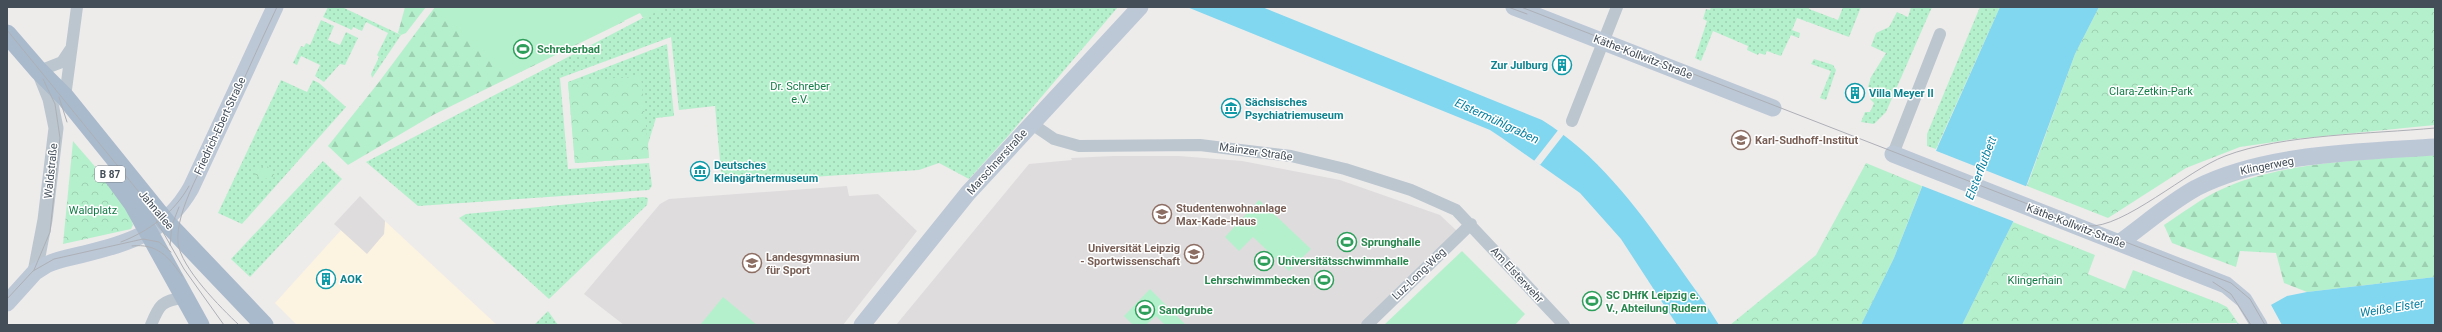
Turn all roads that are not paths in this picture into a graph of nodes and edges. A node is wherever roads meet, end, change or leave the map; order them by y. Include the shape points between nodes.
1 (77, 7) edge
2 (275, 7) edge
3 (1140, 7) edge
4 (1514, 7) edge
5 (1617, 7) edge
6 (7, 34) edge
7 (1940, 34) dead end
8 (1604, 42) junction
9 (72, 47) junction
10 (39, 71) junction
11 (65, 97) junction
12 (1773, 108) dead end
13 (1572, 121) dead end
14 (1032, 124) junction
15 (2435, 147) edge
16 (1893, 154) joint
17 (164, 220) junction
18 (1471, 224) junction
19 (148, 232) junction
20 (2119, 243) junction
21 (35, 272) junction
22 (184, 298) junction
23 (7, 303) edge
24 (151, 325) edge
25 (200, 325) edge
26 (264, 325) edge
27 (862, 325) edge
28 (1367, 325) edge
29 (1564, 325) edge
30 (2259, 325) edge

1 - 9 street
2 - 17 main road, Friedrich-Ebert-Straße via 191,188 180,205
3 - 14 main road, Marschnerstraße
4 - 8 main road, Käthe-Kollwitz-Straße
5 - 8 street
6 - 10 main road, Jahnallee / B 87
7 - 16 street
8 - 12 main road, Käthe-Kollwitz-Straße
8 - 13 street
9 - 10 street via 62,62
9 - 11 street
10 - 11 main road, Jahnallee / B 87
10 - 19 main road, Jahnallee / B 87 via 67,120 122,187
10 - 21 street, Waldstraße via 50,99 56,128 45,220
11 - 17 main road, Jahnallee / B 87
14 - 18 street, Mainzer Straße via 1054,139 1079,146 1200,145 1291,156 1345,169 1411,190 1456,210
14 - 27 main road, Marschnerstraße via 968,193
15 - 20 main road, Klingerweg via 2361,152 2245,169 2196,189
16 - 20 main road, Käthe-Kollwitz-Straße
17 - 19 main road, Friedrich-Ebert-Straße
17 - 26 main road, Jahnallee / B 87
18 - 28 street, Luz-Long-Weg
18 - 29 street, Am Elsterwehr
19 - 21 main road via 125,243 51,263
19 - 22 main road, Jahnallee / B 87
20 - 30 main road, Käthe-Kollwitz-Straße via 2226,285 2239,294
21 - 23 main road
22 - 24 street via 166,300 160,306
22 - 25 main road, Jahnallee / B 87

